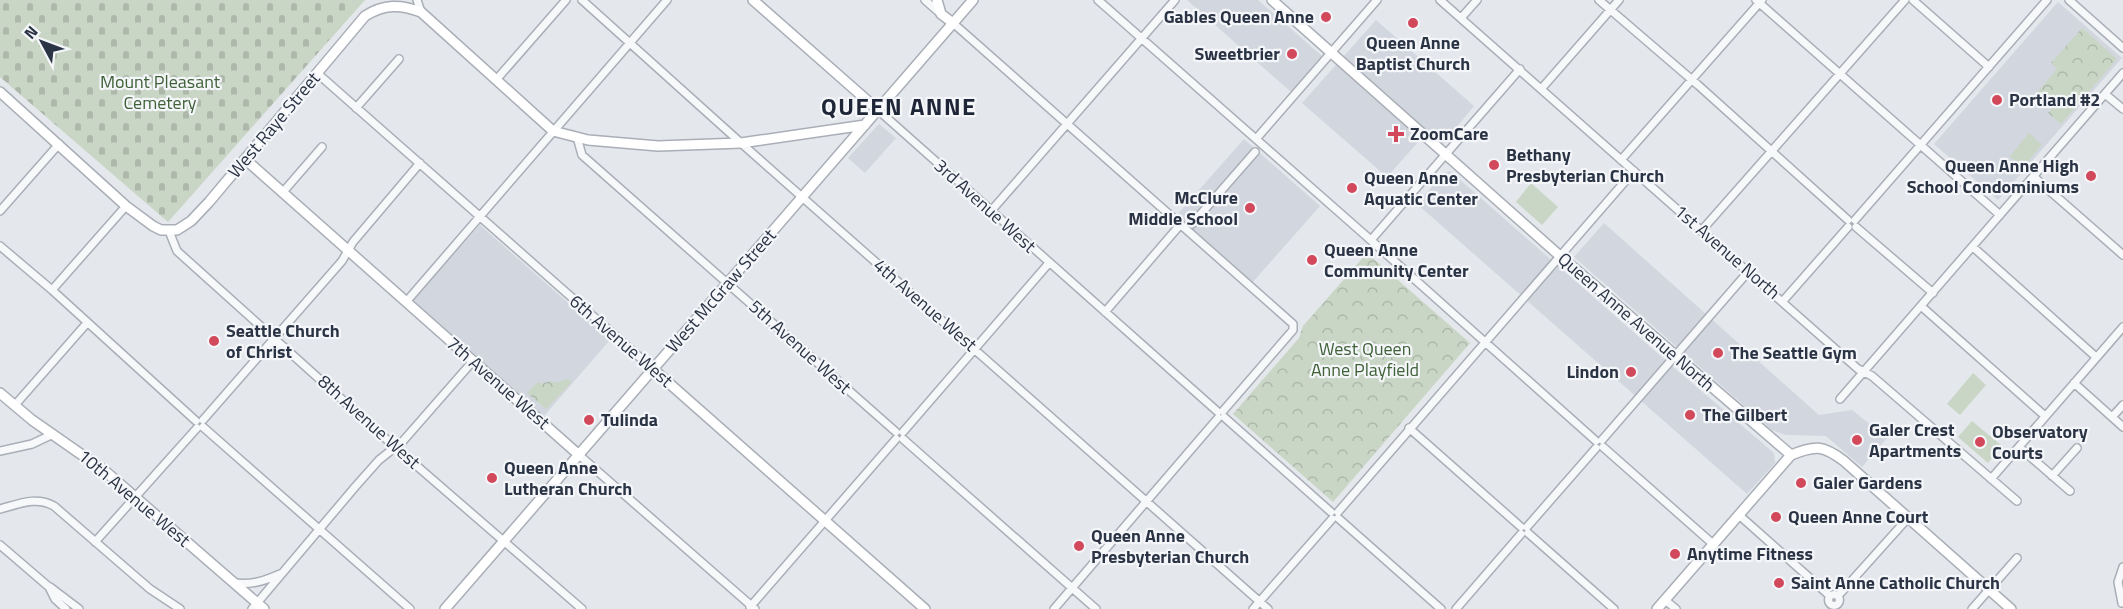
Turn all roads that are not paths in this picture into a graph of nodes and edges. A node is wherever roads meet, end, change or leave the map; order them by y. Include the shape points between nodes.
1 (417, 0) edge
2 (566, 0) edge
3 (582, 0) edge
4 (667, 0) edge
5 (753, 0) edge
6 (925, 0) edge
7 (937, 0) edge
8 (973, 0) edge
9 (1098, 0) edge
10 (1175, 0) edge
11 (1272, 0) edge
12 (1377, 0) edge
13 (1440, 0) edge
14 (1478, 0) edge
15 (1599, 0) edge
16 (1619, 0) edge
17 (1905, 0) edge
18 (1913, 0) edge
19 (2047, 0) edge
20 (2069, 0) edge
21 (1759, 1) edge
22 (1610, 10) junction
23 (421, 12) junction
24 (941, 14) junction
25 (1461, 18) junction
26 (953, 23) junction
27 (1142, 38) junction
28 (629, 43) junction
29 (2123, 48) edge
30 (1331, 52) junction
31 (399, 59) dead end
32 (1989, 67) junction
33 (1520, 69) junction
34 (317, 73) junction
35 (2123, 73) edge
36 (1839, 74) junction
37 (496, 80) junction
38 (1692, 80) junction
39 (1542, 88) junction
40 (0, 92) edge
41 (2105, 94) junction
42 (356, 108) junction
43 (2123, 109) edge
44 (878, 110) junction
45 (865, 124) junction
46 (1066, 124) junction
47 (554, 131) junction
48 (577, 137) junction
49 (1256, 139) junction
50 (741, 143) junction
51 (59, 144) junction
52 (1920, 146) junction
53 (322, 147) dead end
54 (1255, 152) dead end
55 (1772, 152) junction
56 (1445, 154) junction
57 (245, 159) junction
58 (1622, 160) junction
59 (420, 163) junction
60 (1634, 171) junction
61 (2034, 177) junction
62 (283, 192) junction
63 (802, 197) junction
64 (126, 206) junction
65 (0, 211) edge
66 (991, 211) junction
67 (2000, 215) junction
68 (480, 216) junction
69 (1192, 224) dead end
70 (1852, 224) junction
71 (1180, 225) junction
72 (169, 231) junction
73 (1702, 231) junction
74 (1371, 240) junction
75 (0, 246) edge
76 (1973, 247) junction
77 (348, 251) junction
78 (2123, 255) edge
79 (1560, 256) junction
80 (1048, 263) junction
81 (1748, 272) junction
82 (728, 283) junction
83 (52, 290) junction
84 (1933, 293) junction
85 (1783, 301) junction
86 (406, 302) junction
87 (1921, 306) junction
88 (1105, 312) junction
89 (87, 323) junction
90 (2123, 327) edge
91 (274, 337) junction
92 (1484, 342) junction
93 (975, 349) junction
94 (1675, 357) junction
95 (2097, 357) junction
96 (472, 361) junction
97 (653, 369) junction
98 (1864, 372) junction
99 (2074, 383) junction
100 (0, 393) edge
101 (1840, 399) dead end
102 (15, 405) junction
103 (2123, 405) edge
104 (1221, 415) junction
105 (2045, 416) junction
106 (2112, 417) junction
107 (200, 424) junction
108 (2123, 427) edge
109 (1409, 428) junction
110 (53, 434) junction
111 (900, 436) junction
112 (1599, 444) junction
113 (395, 447) junction
114 (2019, 447) junction
115 (2077, 447) dead end
116 (0, 451) edge
117 (579, 455) junction
118 (1791, 455) junction
119 (2052, 476) junction
120 (1991, 479) junction
121 (2070, 491) dead end
122 (135, 497) junction
123 (2016, 501) dead end
124 (1146, 502) junction
125 (0, 509) edge
126 (1335, 515) junction
127 (1739, 515) junction
128 (1908, 518) junction
129 (825, 521) junction
130 (319, 529) junction
131 (1524, 530) junction
132 (504, 540) junction
133 (95, 542) junction
134 (1713, 544) junction
135 (0, 545) edge
136 (2017, 558) dead end
137 (2123, 567) edge
138 (282, 573) junction
139 (234, 583) junction
140 (49, 586) junction
141 (1072, 588) junction
142 (1989, 590) junction
143 (1665, 600) junction
144 (1260, 602) junction
145 (1835, 603) edge
146 (2121, 605) edge
147 (258, 607) edge
148 (752, 608) edge
149 (66, 609) edge
150 (79, 609) edge
151 (180, 609) edge
152 (410, 609) edge
153 (445, 609) edge
154 (582, 609) edge
155 (925, 609) edge
156 (1054, 609) edge
157 (1096, 609) edge
158 (1253, 609) edge
159 (1268, 609) edge
160 (1441, 609) edge
161 (1456, 609) edge
162 (1614, 609) edge
163 (1657, 609) edge
164 (1676, 609) edge
165 (1972, 609) edge
166 (2011, 609) edge

1 - 23 street
2 - 37 street
3 - 28 street, 4th Avenue West
4 - 28 street
5 - 44 street, 3rd Avenue West
6 - 24 street
7 - 24 street
8 - 26 street, West McGraw Street
9 - 27 street
10 - 27 street
11 - 30 street, Queen Anne Avenue North
12 - 30 street
13 - 25 street, 1st Avenue North
14 - 25 street
15 - 22 street
16 - 22 street
17 - 36 street
18 - 32 street
19 - 32 street
20 - 29 street
21 - 36 street
21 - 38 street
22 - 38 street
22 - 39 street
23 - 34 street, West Raye Street via 394,5 374,10
23 - 37 street
24 - 26 street
25 - 33 street, 1st Avenue North
26 - 44 street, West McGraw Street
26 - 46 street
27 - 46 street
27 - 49 street
28 - 47 street
28 - 50 street, 4th Avenue West
30 - 49 street
30 - 56 street, Queen Anne Avenue North
31 - 42 street
32 - 52 street
33 - 39 street, 1st Avenue North
33 - 56 street
34 - 42 street, 6th Avenue West
34 - 57 street, West Raye Street
35 - 41 street
36 - 52 street
36 - 55 street
37 - 47 street
38 - 55 street
38 - 58 street
39 - 58 street, 1st Avenue North
40 - 51 street
41 - 43 street
41 - 61 street
42 - 59 street, 6th Avenue West
44 - 45 street, West McGraw Street
44 - 66 street, 3rd Avenue West
45 - 50 street
45 - 63 street, West McGraw Street
46 - 66 street
46 - 71 street
47 - 48 street
47 - 68 street
48 - 50 street via 658,146
48 - 82 street, 5th Avenue West via 582,155
49 - 74 street
50 - 63 street, 4th Avenue West
51 - 64 street
51 - 65 street
52 - 67 street
52 - 70 street
53 - 62 street
54 - 69 street
55 - 70 street
55 - 73 street
56 - 74 street
56 - 79 street, Queen Anne Avenue North
57 - 62 street, 7th Avenue West
57 - 72 street, West Raye Street via 191,221 183,228
58 - 60 street, 1st Avenue North
59 - 68 street, 6th Avenue West
59 - 77 street
60 - 73 street, 1st Avenue North
60 - 79 street
61 - 67 street
61 - 78 street
62 - 77 street, 7th Avenue West
63 - 82 street, West McGraw Street
63 - 93 street, 4th Avenue West
64 - 72 street via 153,226
64 - 83 street
66 - 80 street, 3rd Avenue West
67 - 76 street
68 - 86 street
68 - 97 street, 6th Avenue West
70 - 84 street
70 - 85 street
71 - 88 street
71 - 104 street via 1294,328
72 - 91 street, 8th Avenue West via 177,251
73 - 81 street, 1st Avenue North
74 - 92 street
75 - 83 street
76 - 84 street
76 - 95 street
77 - 86 street, 7th Avenue West
77 - 91 street
79 - 92 street
79 - 94 street, Queen Anne Avenue North
80 - 88 street, 3rd Avenue West
80 - 93 street
81 - 85 street, 1st Avenue North
81 - 94 street
82 - 97 street, West McGraw Street
82 - 111 street, 5th Avenue West
83 - 89 street
84 - 87 street
85 - 98 street, 1st Avenue North
86 - 96 street, 7th Avenue West
87 - 98 street
87 - 105 street
88 - 104 street, 3rd Avenue West
89 - 102 street
89 - 107 street
90 - 95 street
91 - 107 street
91 - 113 street, 8th Avenue West
92 - 109 street
92 - 112 street
93 - 111 street
93 - 124 street, 4th Avenue West
94 - 112 street
94 - 118 street, Queen Anne Avenue North
95 - 99 street
96 - 113 street
96 - 117 street, 7th Avenue West
97 - 117 street, West McGraw Street
97 - 129 street, 6th Avenue West
98 - 101 street
98 - 120 street, 1st Avenue North
99 - 105 street
99 - 106 street
100 - 102 street, 10th Avenue West
102 - 110 street, 10th Avenue West
103 - 106 street
104 - 124 street
104 - 126 street, 3rd Avenue West
105 - 114 street
106 - 108 street
107 - 122 street
107 - 130 street
109 - 126 street
109 - 131 street
110 - 116 street via 32,444
110 - 122 street, 10th Avenue West
111 - 129 street
111 - 141 street, 5th Avenue West
112 - 131 street
112 - 134 street
113 - 130 street
113 - 132 street, 8th Avenue West
114 - 119 street
114 - 120 street
115 - 119 street
117 - 132 street, West McGraw Street
117 - 148 street, 7th Avenue West
118 - 127 street
118 - 128 street via 1812,448 1828,450
119 - 121 street
120 - 123 street, 1st Avenue North
122 - 133 street
122 - 139 street, 10th Avenue West
124 - 141 street
124 - 144 street, 4th Avenue West
125 - 133 street via 46,502
126 - 144 street
126 - 160 street, 3rd Avenue West
127 - 134 street
127 - 145 street
128 - 142 street
128 - 145 street
129 - 148 street
129 - 155 street, 6th Avenue West
130 - 138 street
130 - 152 street
131 - 161 street
131 - 162 street
132 - 153 street, West McGraw Street
132 - 154 street, 8th Avenue West
133 - 151 street
134 - 143 street
135 - 140 street
136 - 142 street
137 - 146 street via 2118,582
138 - 139 street via 249,585
138 - 147 street
139 - 147 street, 10th Avenue West
140 - 149 street
140 - 150 street
141 - 156 street
141 - 157 street, 5th Avenue West
142 - 165 street
142 - 166 street
143 - 163 street
143 - 164 street
144 - 158 street
144 - 159 street, 4th Avenue West

